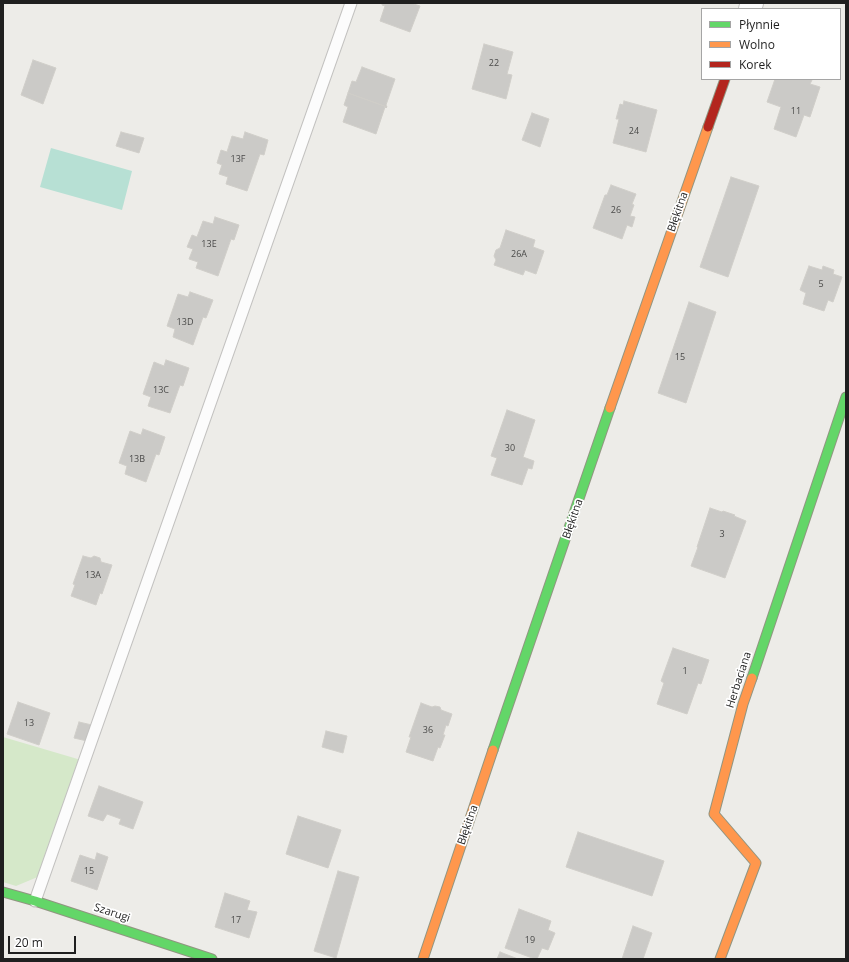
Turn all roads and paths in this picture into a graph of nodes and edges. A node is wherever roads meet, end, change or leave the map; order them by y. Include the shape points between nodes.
1 (350, 3) edge
2 (725, 80) edge
3 (846, 397) edge
4 (841, 428) edge
5 (3, 892) edge
6 (35, 901) junction
7 (212, 959) edge
8 (423, 959) edge
9 (720, 959) edge

1 - 6 lane
2 - 8 street, Błękitna
3 - 4 street, Herbaciana
4 - 9 street, Herbaciana via 743,704 714,814 756,863
5 - 6 street, Szarugi
6 - 7 street, Szarugi

